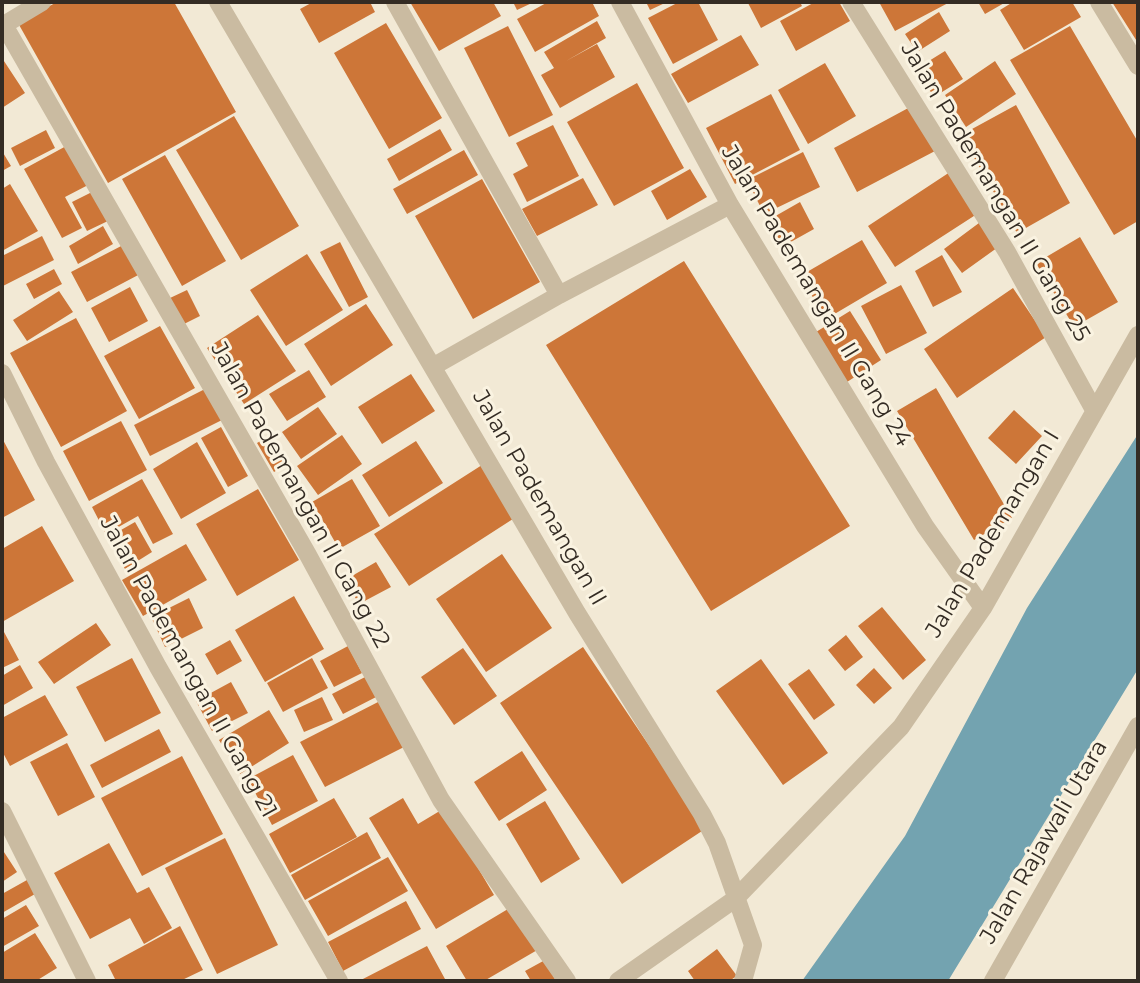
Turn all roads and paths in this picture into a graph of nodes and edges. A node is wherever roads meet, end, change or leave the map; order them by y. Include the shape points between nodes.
1 (42, 2) edge
2 (218, 2) edge
3 (395, 2) edge
4 (620, 2) edge
5 (851, 2) edge
6 (1099, 2) edge
7 (3, 26) edge
8 (1138, 66) edge
9 (730, 205) junction
10 (559, 295) junction
11 (1138, 335) edge
12 (434, 366) junction
13 (2, 373) edge
14 (1094, 410) junction
15 (983, 608) junction
16 (1138, 726) edge
17 (2, 811) edge
18 (741, 893) junction
19 (87, 981) edge
20 (339, 981) edge
21 (567, 981) edge
22 (618, 981) edge
23 (743, 981) edge
24 (993, 981) edge

1 - 7 street
2 - 12 street, Jalan Pademangan II
3 - 10 street
4 - 9 street, Jalan Pademangan II Gang 24
5 - 14 street, Jalan Pademangan II Gang 25 via 1007,252
6 - 8 street
7 - 21 street, Jalan Pademangan II Gang 22 via 308,555 441,800
9 - 10 street
9 - 15 street, Jalan Pademangan II Gang 24 via 925,526
10 - 12 street
11 - 14 street, Jalan Pademangan I
12 - 18 street, Jalan Pademangan II via 577,613 702,814
13 - 20 street, Jalan Pademangan II Gang 21 via 158,667
14 - 15 street, Jalan Pademangan I
15 - 18 street, Jalan Pademangan I via 901,727
16 - 24 street, Jalan Rajawali Utara
17 - 19 street
18 - 22 street
18 - 23 street via 753,945

